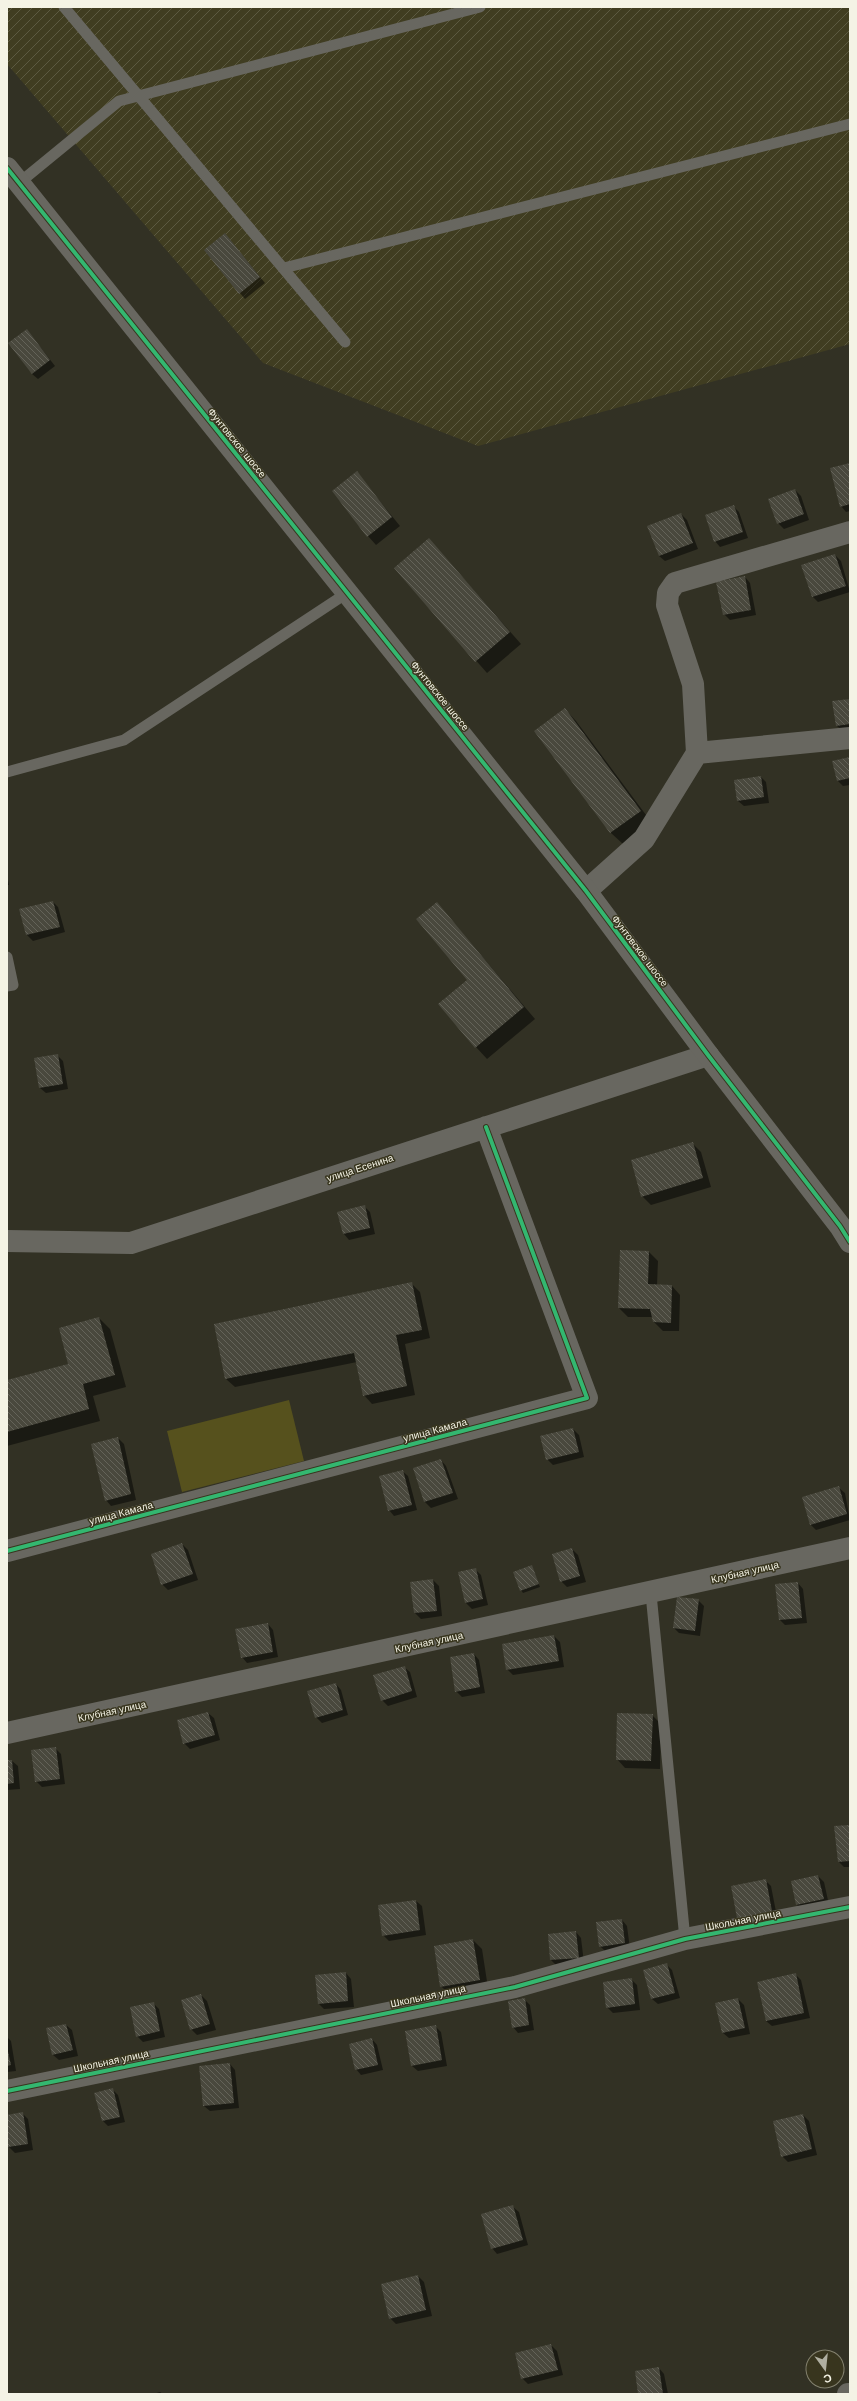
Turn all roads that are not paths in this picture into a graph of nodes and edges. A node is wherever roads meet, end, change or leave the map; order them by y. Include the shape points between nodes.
1 (64, 7) edge
2 (480, 7) edge
3 (139, 96) junction
4 (850, 124) edge
5 (13, 175) edge
6 (284, 268) junction
7 (346, 342) dead end
8 (850, 532) edge
9 (347, 593) junction
10 (850, 738) edge
11 (697, 753) junction
12 (7, 772) edge
13 (586, 891) junction
14 (7, 957) edge
15 (7, 986) edge
16 (708, 1055) junction
17 (486, 1127) junction
18 (847, 1230) edge
19 (7, 1242) edge
20 (850, 1548) edge
21 (7, 1552) edge
22 (651, 1594) junction
23 (7, 1733) edge
24 (850, 1907) edge
25 (685, 1939) junction
26 (7, 2091) edge

1 - 3 lane
2 - 3 lane
3 - 5 lane via 119,101
3 - 6 lane
4 - 6 lane
5 - 9 street, Фунтовское шоссе
6 - 7 lane
8 - 11 street via 675,583 668,593 667,605 693,684
9 - 12 lane via 124,740
9 - 13 street, Фунтовское шоссе
10 - 11 street
11 - 13 street via 644,839
13 - 16 street, Фунтовское шоссе
14 - 15 lane via 13,985
16 - 17 street, улица Есенина
16 - 18 street, Фунтовское шоссе
17 - 19 street, улица Есенина via 131,1243
17 - 21 street, улица Камала via 587,1398
20 - 22 street, Клубная улица
22 - 23 street, Клубная улица
22 - 25 lane
24 - 25 street, Школьная улица
25 - 26 street, Школьная улица via 515,1987

